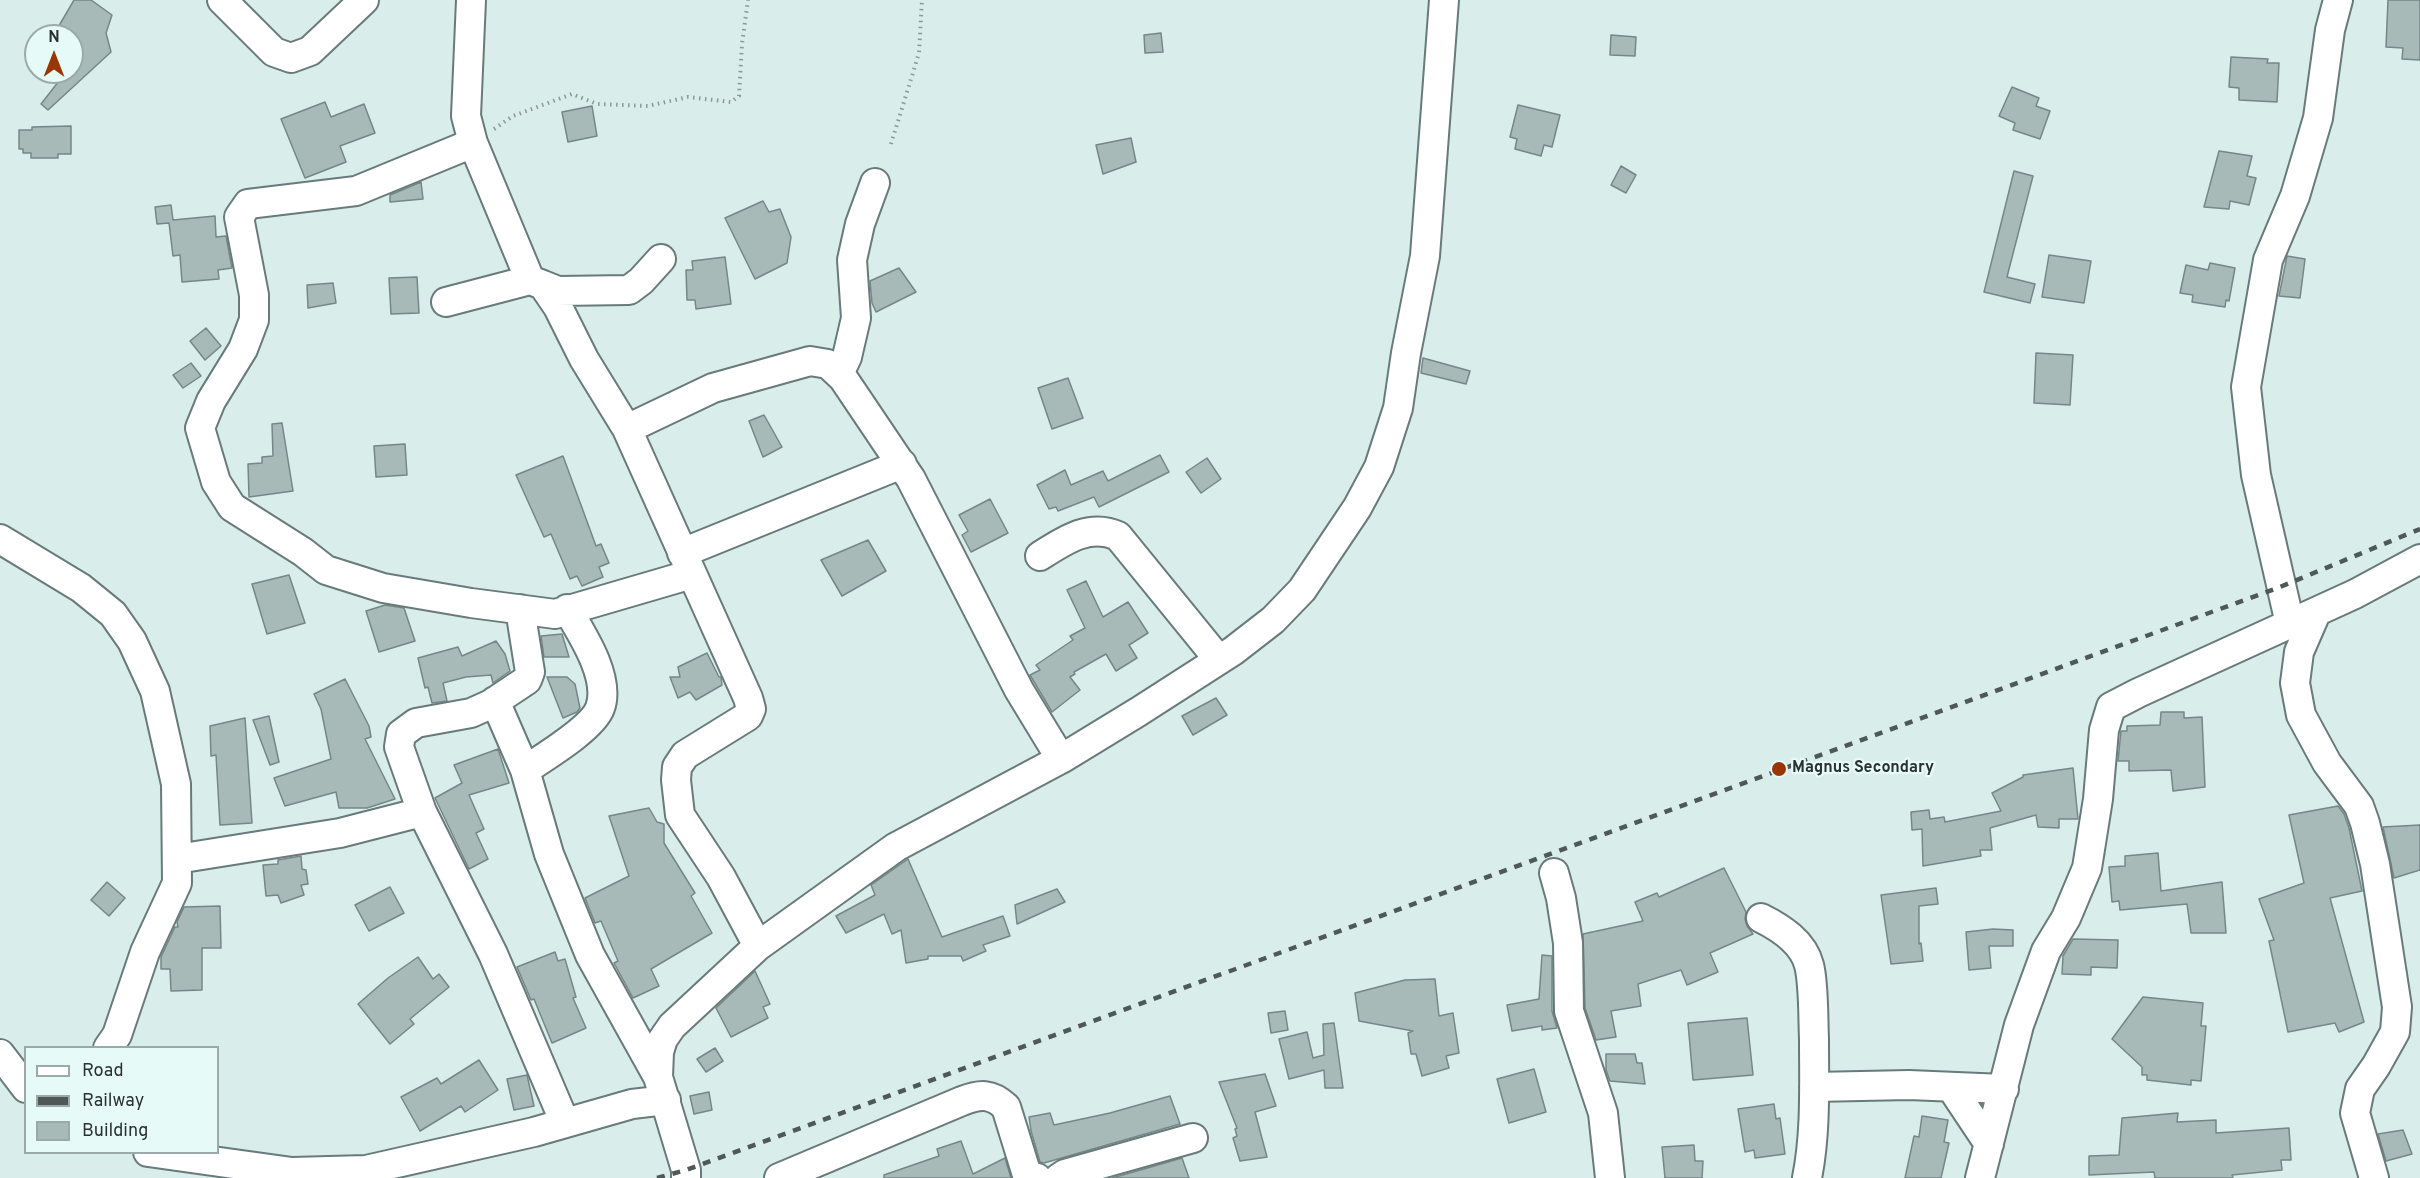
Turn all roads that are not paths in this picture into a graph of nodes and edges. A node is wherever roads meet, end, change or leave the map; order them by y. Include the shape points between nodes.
1 (222, 0) edge
2 (364, 0) edge
3 (471, 0) edge
4 (1444, 0) edge
5 (2338, 0) edge
6 (473, 143) junction
7 (875, 183) dead end
8 (661, 259) dead end
9 (537, 282) junction
10 (446, 302) dead end
11 (839, 374) junction
12 (627, 429) junction
13 (902, 464) junction
14 (0, 538) edge
15 (1040, 556) dead end
16 (2420, 559) edge
17 (687, 563) junction
18 (520, 609) junction
19 (567, 609) junction
20 (2303, 618) junction
21 (1219, 660) junction
22 (495, 701) junction
23 (1061, 759) junction
24 (525, 770) junction
25 (422, 812) junction
26 (177, 859) junction
27 (1554, 873) dead end
28 (1761, 918) dead end
29 (758, 946) junction
30 (109, 1046) edge
31 (0, 1054) edge
32 (24, 1085) edge
33 (1814, 1086) junction
34 (1951, 1086) junction
35 (662, 1088) junction
36 (2004, 1089) junction
37 (565, 1123) junction
38 (1193, 1138) dead end
39 (1989, 1144) junction
40 (162, 1154) edge
41 (1062, 1176) edge
42 (686, 1178) edge
43 (778, 1178) edge
44 (1037, 1178) edge
45 (1610, 1178) edge
46 (1807, 1178) edge
47 (1980, 1178) edge
48 (2374, 1178) edge

1 - 2 street via 274,52 291,58 310,51
3 - 6 street via 466,116
4 - 21 street via 1425,256 1398,408 1379,467 1357,508 1302,590 1273,620
5 - 20 street via 2318,118 2295,196 2268,260 2246,387 2256,475
6 - 9 street
6 - 18 street via 356,191 248,204 239,217 254,295 254,320 243,349 211,401 200,428 216,482 232,507 326,570 383,588
7 - 11 street via 852,260 856,318
8 - 9 street via 629,290 558,291
9 - 10 street
9 - 12 street via 558,307
11 - 12 street via 828,364 810,361 713,388
11 - 13 street
12 - 17 street
13 - 17 street
13 - 23 street via 1019,690
14 - 26 street via 81,588 113,614 132,641 155,691 176,784
15 - 21 street via 1091,531 1106,530 1118,536
16 - 20 street
17 - 19 street
17 - 29 street via 751,709 748,716 685,755 677,767 680,815 721,877
18 - 19 street via 555,614
18 - 22 street via 530,672 527,680
19 - 24 street via 587,642 599,673 600,710 574,736
20 - 36 street via 2111,707 2104,730 2087,868 2066,918 2046,951 2019,1026
20 - 48 street via 2295,683 2301,715 2327,763 2359,806 2365,823 2397,1007 2395,1032 2360,1089 2355,1113
21 - 23 street
22 - 24 street
22 - 25 street via 471,713 416,723 401,734 399,747
23 - 29 street via 896,847
24 - 35 street via 549,854 590,955
25 - 26 street via 340,833
25 - 37 street via 493,954
26 - 30 street via 177,883 145,952 117,1035
27 - 45 street via 1568,943 1569,1011 1603,1113
28 - 33 street via 1792,937 1809,965
29 - 35 street via 672,1026 659,1053
31 - 32 street
33 - 34 street
33 - 46 street
34 - 36 street
34 - 39 street
35 - 37 street via 632,1104
35 - 42 street
36 - 39 street
37 - 40 street via 366,1170 292,1172
38 - 41 street
39 - 47 street
43 - 44 street via 962,1101 988,1095 1006,1107 1027,1175

